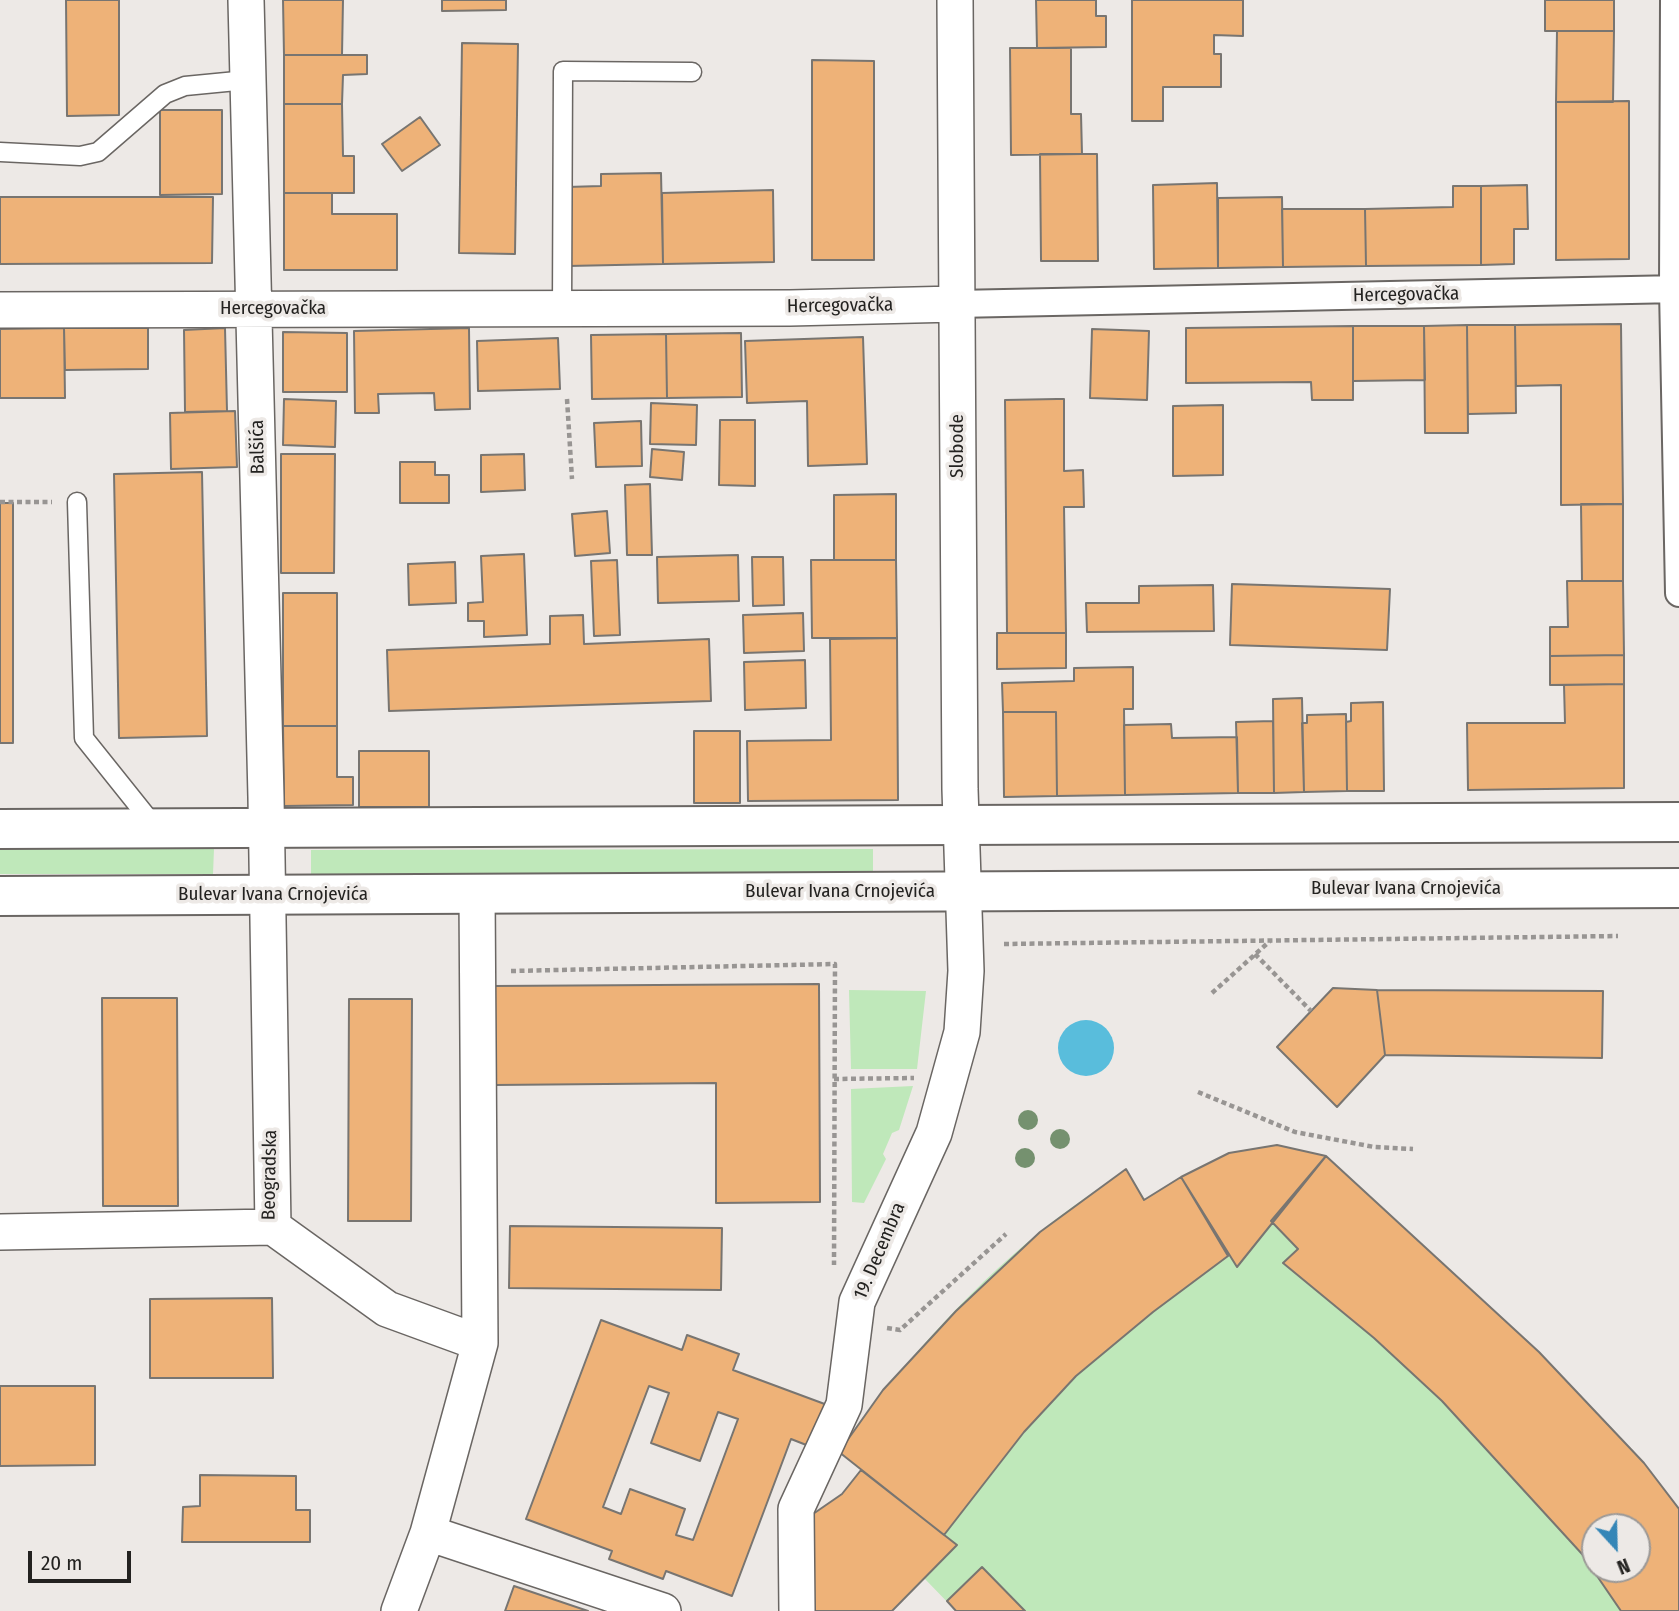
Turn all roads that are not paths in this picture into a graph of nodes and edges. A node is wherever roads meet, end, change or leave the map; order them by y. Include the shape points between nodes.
1 (246, 0) edge
2 (955, 0) edge
3 (1674, 0) edge
4 (692, 72) dead end
5 (247, 80) junction
6 (0, 152) edge
7 (1676, 289) edge
8 (956, 304) junction
9 (562, 308) junction
10 (254, 309) junction
11 (0, 310) edge
12 (77, 502) road end
13 (1679, 593) edge
14 (1679, 822) edge
15 (961, 825) junction
16 (156, 828) junction
17 (267, 828) junction
18 (0, 829) edge
19 (1679, 888) edge
20 (963, 891) junction
21 (477, 893) junction
22 (267, 894) junction
23 (0, 896) edge
24 (273, 1227) junction
25 (0, 1232) edge
26 (480, 1343) junction
27 (428, 1533) junction
28 (399, 1611) edge
29 (663, 1611) edge
30 (797, 1611) edge

1 - 5 street, Balšića
2 - 8 street, Slobode
3 - 7 street
4 - 9 lane via 563,71
5 - 6 lane via 185,86 165,94 98,152 80,156
5 - 10 street, Balšića
7 - 8 street, Hercegovačka
7 - 13 street
8 - 9 street, Hercegovačka
8 - 15 street, Slobode
9 - 10 street, Hercegovačka
10 - 11 street, Hercegovačka
10 - 17 street, Balšića
12 - 16 lane via 84,738
14 - 15 main road
15 - 17 main road
15 - 20 street, Slobode
16 - 17 main road
16 - 18 main road
17 - 22 street, Balšića
19 - 20 main road, Bulevar Ivana Crnojevića
20 - 21 main road, Bulevar Ivana Crnojevića
20 - 30 street, 19. Decembra via 966,971 962,1032 934,1133 856,1312 844,1405 796,1509
21 - 22 main road, Bulevar Ivana Crnojevića
21 - 26 street
22 - 23 main road, Bulevar Ivana Crnojevića
22 - 24 street, Beogradska
24 - 25 street, Beogradska
24 - 26 street via 387,1309
26 - 27 street
27 - 28 street
27 - 29 street

